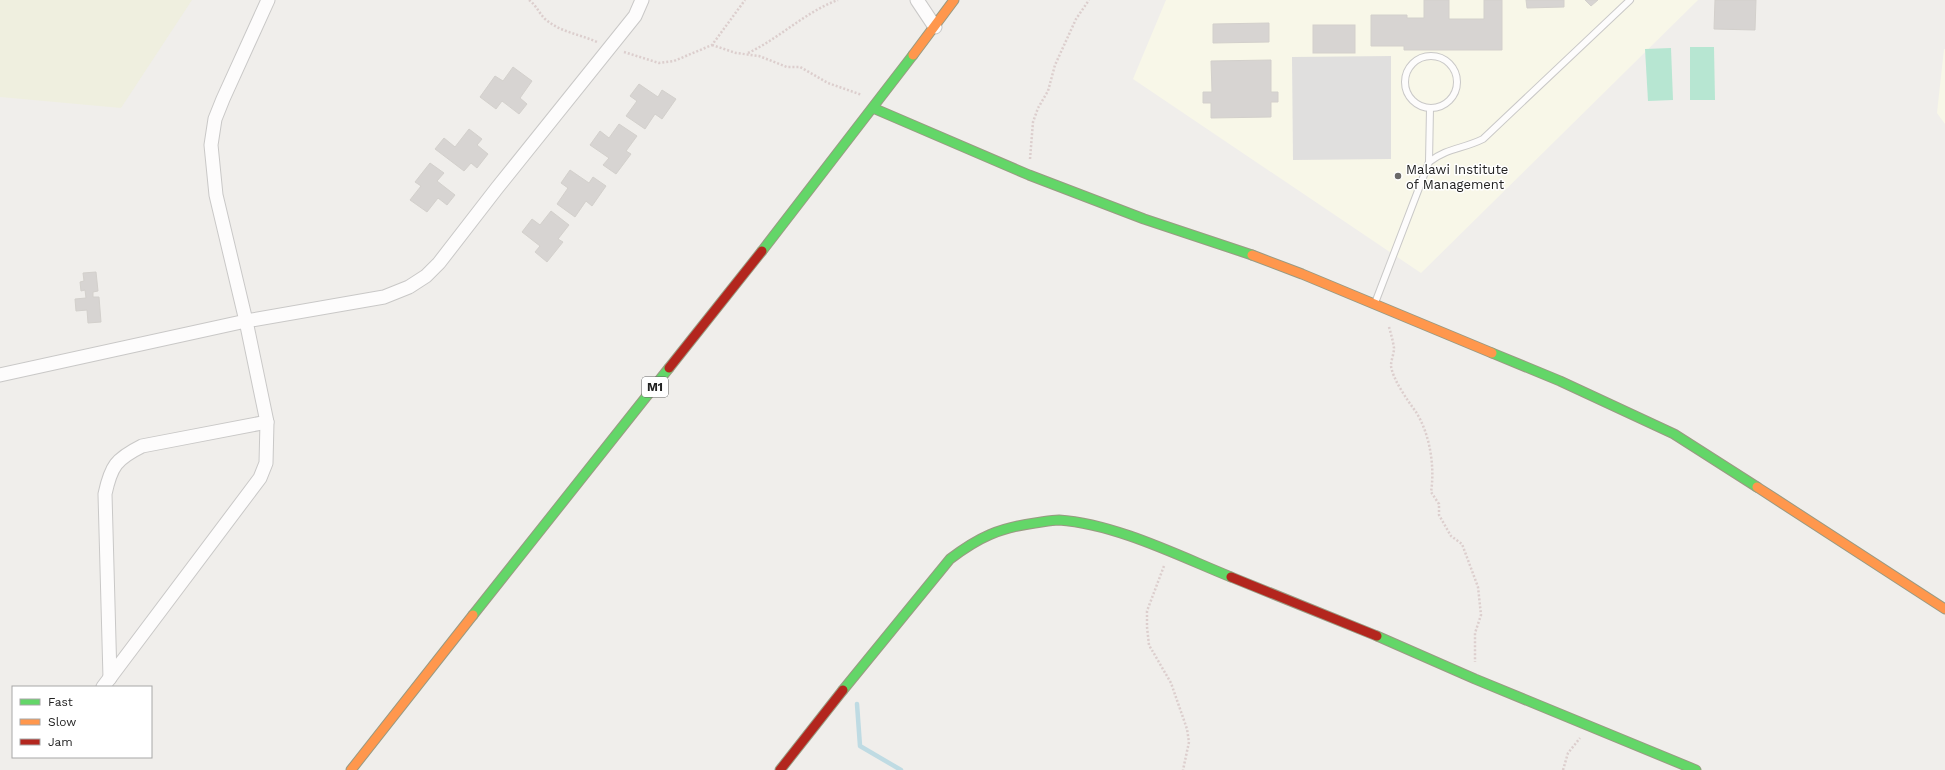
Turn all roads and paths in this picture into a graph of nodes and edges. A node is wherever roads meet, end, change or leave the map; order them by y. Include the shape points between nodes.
1 (268, 0) edge
2 (529, 0) edge
3 (642, 0) edge
4 (745, 0) edge
5 (838, 0) edge
6 (917, 0) edge
7 (954, 0) edge
8 (1089, 0) edge
9 (1630, 0) edge
10 (935, 27) junction
11 (712, 46) junction
12 (610, 48) junction
13 (747, 53) junction
14 (879, 100) junction
15 (873, 108) junction
16 (1430, 108) junction
17 (1429, 162) junction
18 (1029, 175) junction
19 (1375, 305) junction
20 (1391, 311) junction
21 (246, 321) junction
22 (0, 375) edge
23 (267, 422) junction
24 (1169, 552) junction
25 (1945, 609) edge
26 (1475, 679) junction
27 (107, 683) edge
28 (1590, 725) junction
29 (351, 770) edge
30 (780, 770) edge
31 (1184, 770) edge
32 (1563, 770) edge
33 (1696, 770) edge

1 - 21 street via 222,98 215,119 211,145 216,195
2 - 12 path via 545,18 566,32
3 - 12 street via 635,16
4 - 11 path
5 - 13 path via 809,14 786,31
6 - 10 street
7 - 10 main road, M1
8 - 18 path via 1076,19 1033,122
9 - 17 lane via 1483,139 1440,153
10 - 14 main road, M1
11 - 12 path via 674,61 659,63
11 - 13 path via 736,53
12 - 21 street via 426,276 409,287 384,297
13 - 14 path via 787,67 800,67 828,83
14 - 15 main road, M1
15 - 18 main road
15 - 29 main road, M1
16 - 16 lane via 1420,106 1412,100 1407,93 1405,75 1416,60 1433,55 1449,61 1454,68 1458,84 1456,92 1448,102 1437,108
16 - 17 lane
17 - 19 lane
18 - 19 main road via 1144,219 1302,274
19 - 20 main road
20 - 25 main road via 1560,380 1674,434
20 - 26 path via 1389,324 1394,349 1391,366 1403,394 1425,431 1433,479 1431,492 1439,504 1439,515 1452,536 1462,544 1478,587 1481,615 1474,633
21 - 22 street
21 - 23 street
23 - 27 street via 266,462 260,478
23 - 27 street via 142,446 128,452 114,466 105,494
24 - 26 main road via 1414,651
24 - 30 main road via 1105,528 1058,520 1011,526 968,545 950,559
24 - 31 path via 1147,611 1147,627 1149,645 1171,683 1186,729 1189,742
26 - 28 main road
28 - 32 path via 1568,753
28 - 33 main road

